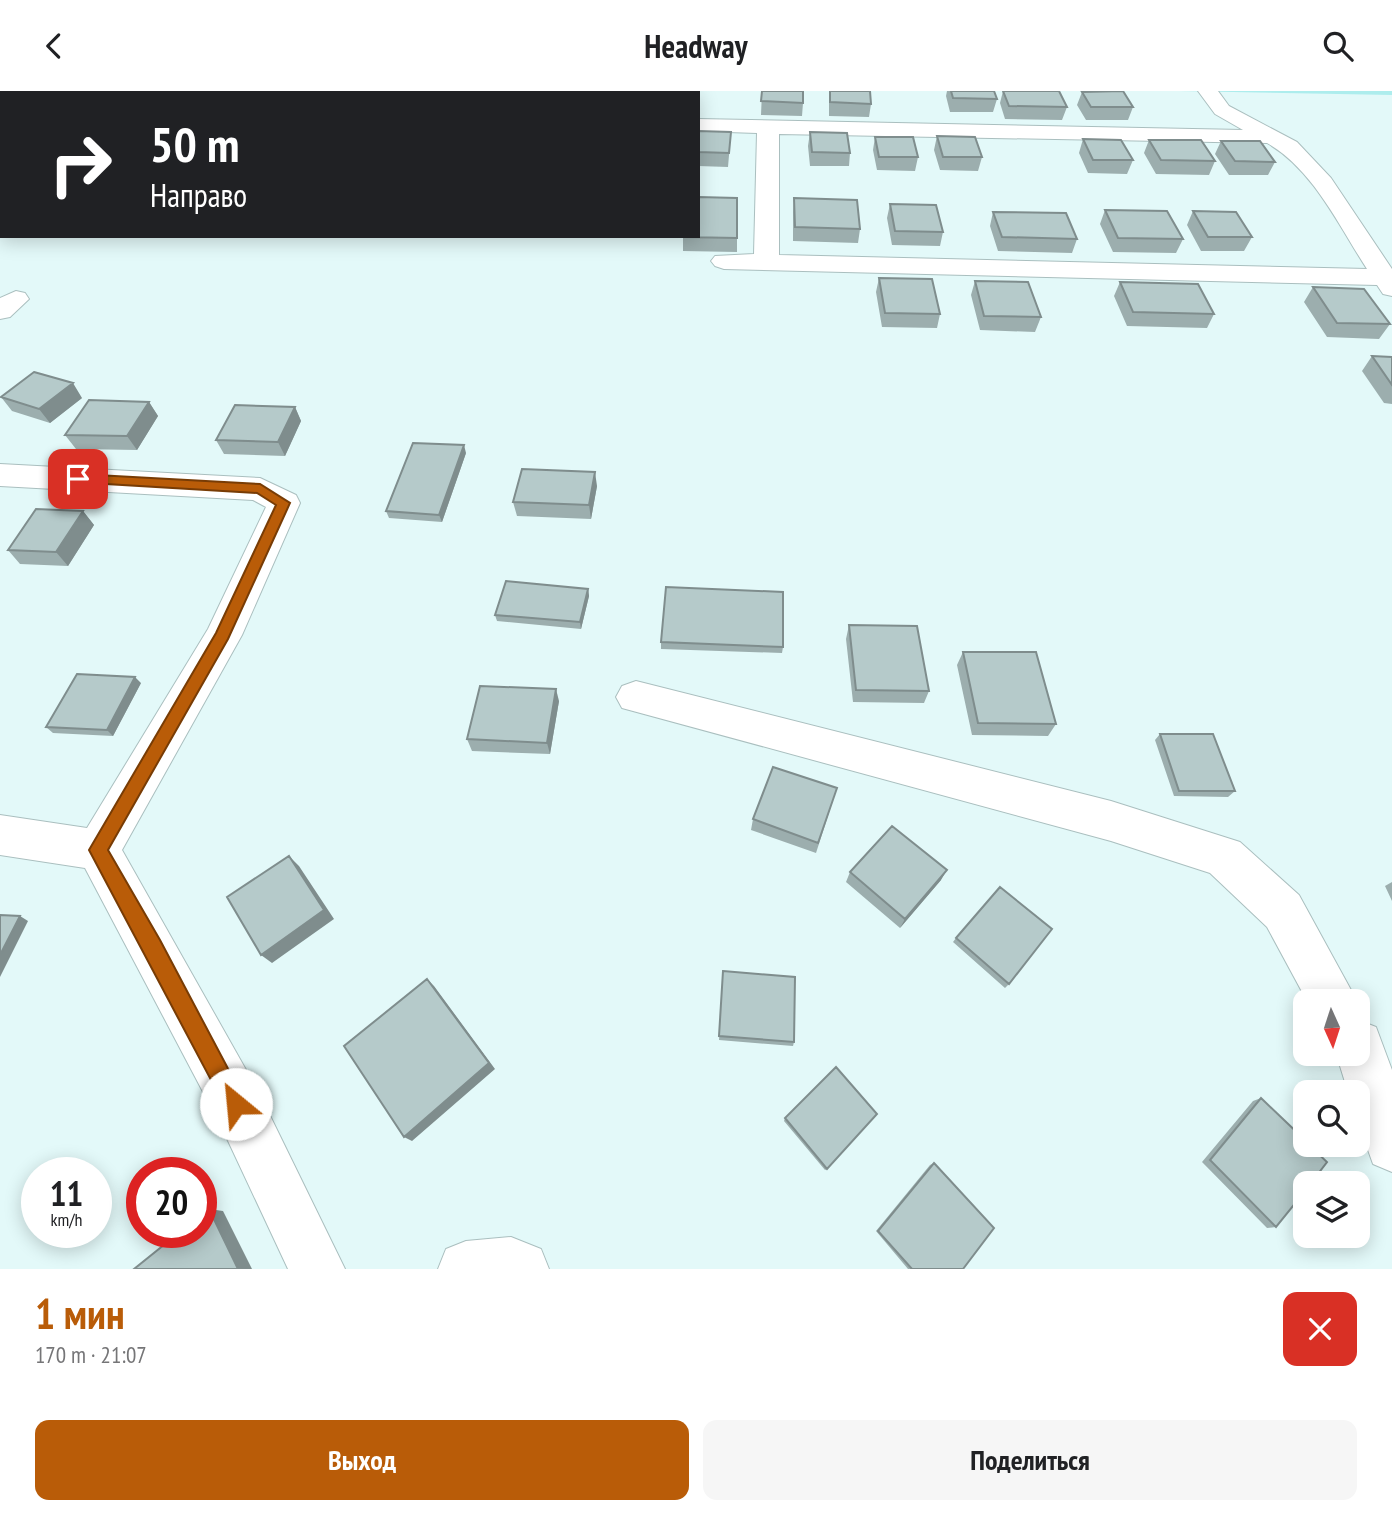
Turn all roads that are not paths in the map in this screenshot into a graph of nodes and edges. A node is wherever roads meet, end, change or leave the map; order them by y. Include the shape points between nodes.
1 (1208, 91) edge
2 (700, 125) edge
3 (768, 127) junction
4 (1269, 137) junction
5 (724, 261) dead end
6 (766, 262) junction
7 (1388, 283) edge
8 (0, 475) edge
9 (635, 697) dead end
10 (0, 835) edge
11 (98, 850) junction
12 (1327, 989) edge
13 (1365, 1066) edge
14 (1392, 1145) edge
15 (317, 1269) edge
16 (466, 1269) edge
17 (521, 1269) edge

1 - 4 street via 1222,110
2 - 3 street
3 - 4 street
3 - 6 street
4 - 7 street via 1289,147 1323,183
5 - 6 street
6 - 7 street
8 - 11 street via 260,489 284,503 223,635
9 - 12 street via 1111,821 1224,857 1283,911
10 - 11 street
11 - 15 street via 285,1199
13 - 14 street
16 - 17 street via 511,1265

